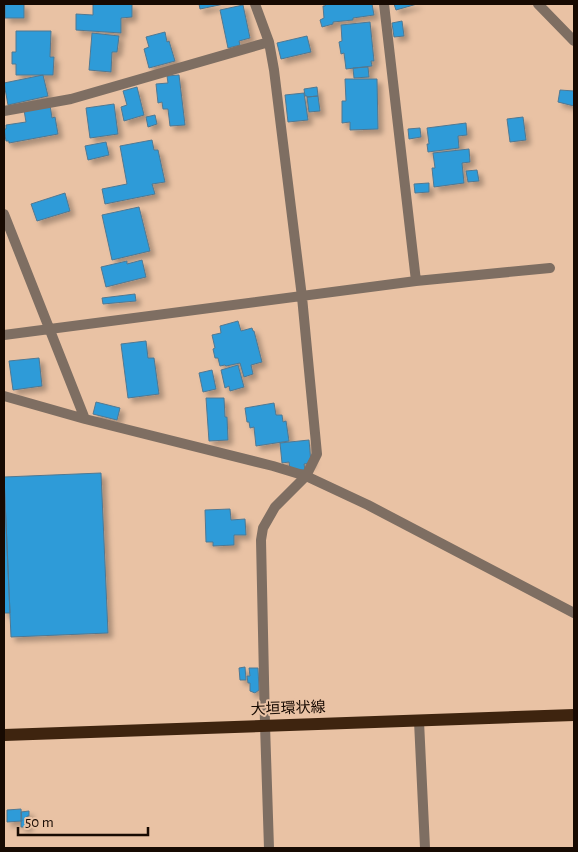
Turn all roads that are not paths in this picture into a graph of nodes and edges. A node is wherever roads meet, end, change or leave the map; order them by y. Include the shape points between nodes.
1 (255, 4) edge
2 (384, 4) edge
3 (538, 4) edge
4 (574, 41) edge
5 (270, 42) junction
6 (4, 111) edge
7 (4, 214) edge
8 (550, 268) dead end
9 (416, 281) junction
10 (302, 297) junction
11 (49, 328) junction
12 (4, 335) edge
13 (4, 396) edge
14 (85, 419) junction
15 (306, 476) junction
16 (574, 612) edge
17 (574, 715) edge
18 (420, 721) junction
19 (265, 725) junction
20 (4, 735) edge
21 (269, 848) edge
22 (425, 848) edge

1 - 5 street
2 - 9 street
3 - 4 street
5 - 6 street via 71,99
5 - 10 street
7 - 11 street
8 - 9 street
9 - 10 street
10 - 11 street
10 - 15 street via 317,454
11 - 12 street
11 - 14 street
13 - 14 street
14 - 15 street
15 - 16 street
15 - 19 street via 275,507 263,528 261,540
17 - 18 main road, 大垣環状線
18 - 19 main road, 大垣環状線
18 - 22 street
19 - 20 main road, 大垣環状線
19 - 21 street

